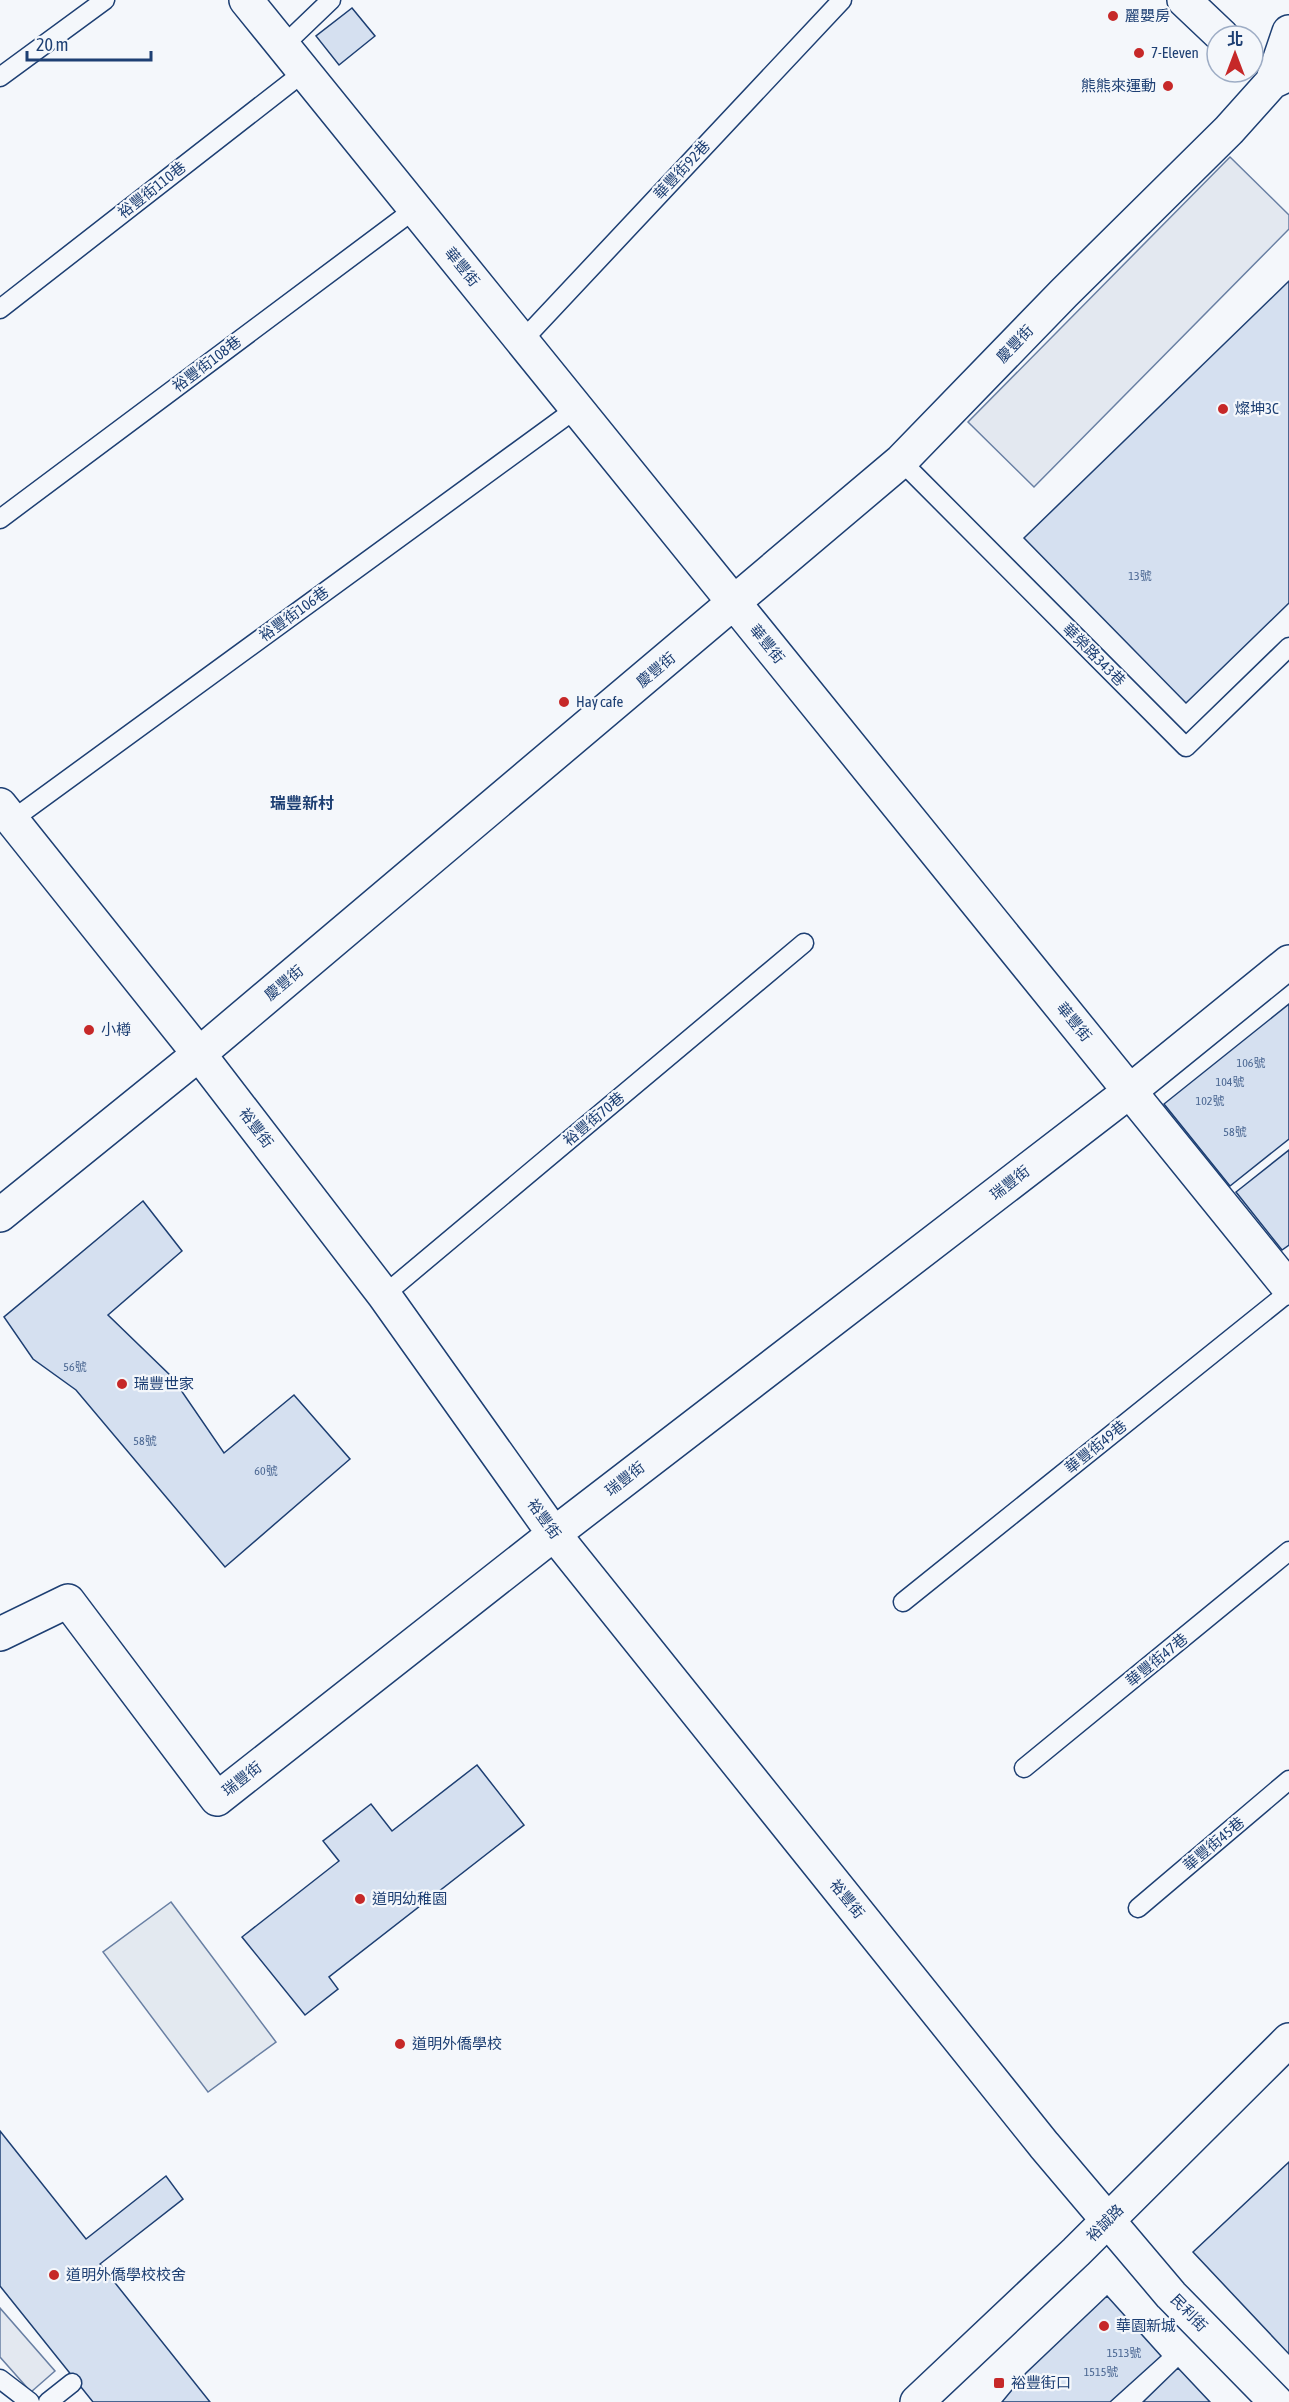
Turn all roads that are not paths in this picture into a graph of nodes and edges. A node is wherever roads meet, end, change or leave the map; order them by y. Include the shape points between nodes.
1 (105, 0) edge
2 (246, 0) edge
3 (331, 0) edge
4 (842, 0) edge
5 (1184, 0) edge
6 (1209, 24) edge
7 (1289, 32) edge
8 (284, 46) junction
9 (304, 72) junction
10 (0, 77) edge
11 (1276, 80) edge
12 (415, 209) junction
13 (0, 309) edge
14 (522, 340) junction
15 (577, 408) junction
16 (902, 461) junction
17 (0, 519) edge
18 (735, 604) junction
19 (1289, 647) edge
20 (6, 813) edge
21 (804, 943) dead end
22 (1289, 962) edge
23 (199, 1054) junction
24 (1130, 1091) junction
25 (0, 1215) edge
26 (1289, 1290) edge
27 (384, 1295) junction
28 (554, 1534) junction
29 (1289, 1551) edge
30 (903, 1602) dead end
31 (0, 1634) edge
32 (1024, 1768) dead end
33 (1289, 1780) edge
34 (1138, 1908) dead end
35 (1289, 2040) edge
36 (1107, 2219) junction
37 (0, 2379) edge
38 (72, 2383) dead end
39 (30, 2402) edge
40 (48, 2402) edge
41 (917, 2402) edge
42 (1276, 2402) edge

1 - 10 lane
2 - 8 street, 華豐街
3 - 8 lane
4 - 14 lane, 華豐街92巷
5 - 6 street
7 - 11 street
8 - 9 street, 華豐街
9 - 12 street, 華豐街
9 - 13 lane, 裕豐街110巷
11 - 16 street, 慶豐街
12 - 14 street, 華豐街
12 - 17 lane, 裕豐街108巷
14 - 15 street, 華豐街
15 - 18 street, 華豐街
15 - 20 lane, 裕豐街106巷
16 - 18 street, 慶豐街
16 - 19 lane, 華榮路343巷 via 1186,747
18 - 23 street, 慶豐街
18 - 24 street, 華豐街
20 - 23 street, 裕豐街
21 - 27 lane, 裕豐街70巷
22 - 24 street, 瑞豐街
23 - 25 street, 慶豐街
23 - 27 street, 裕豐街
24 - 26 street, 華豐街
24 - 28 street, 瑞豐街
26 - 30 lane, 華豐街49巷
27 - 28 street, 裕豐街
28 - 31 street, 瑞豐街 via 217,1799 68,1601
28 - 36 street, 裕豐街
29 - 32 lane, 華豐街47巷
33 - 34 lane, 華豐街45巷
35 - 36 street, 裕誠路
36 - 41 street, 裕誠路
36 - 42 street, 民利街 via 1171,2295
37 - 39 lane
38 - 40 lane

